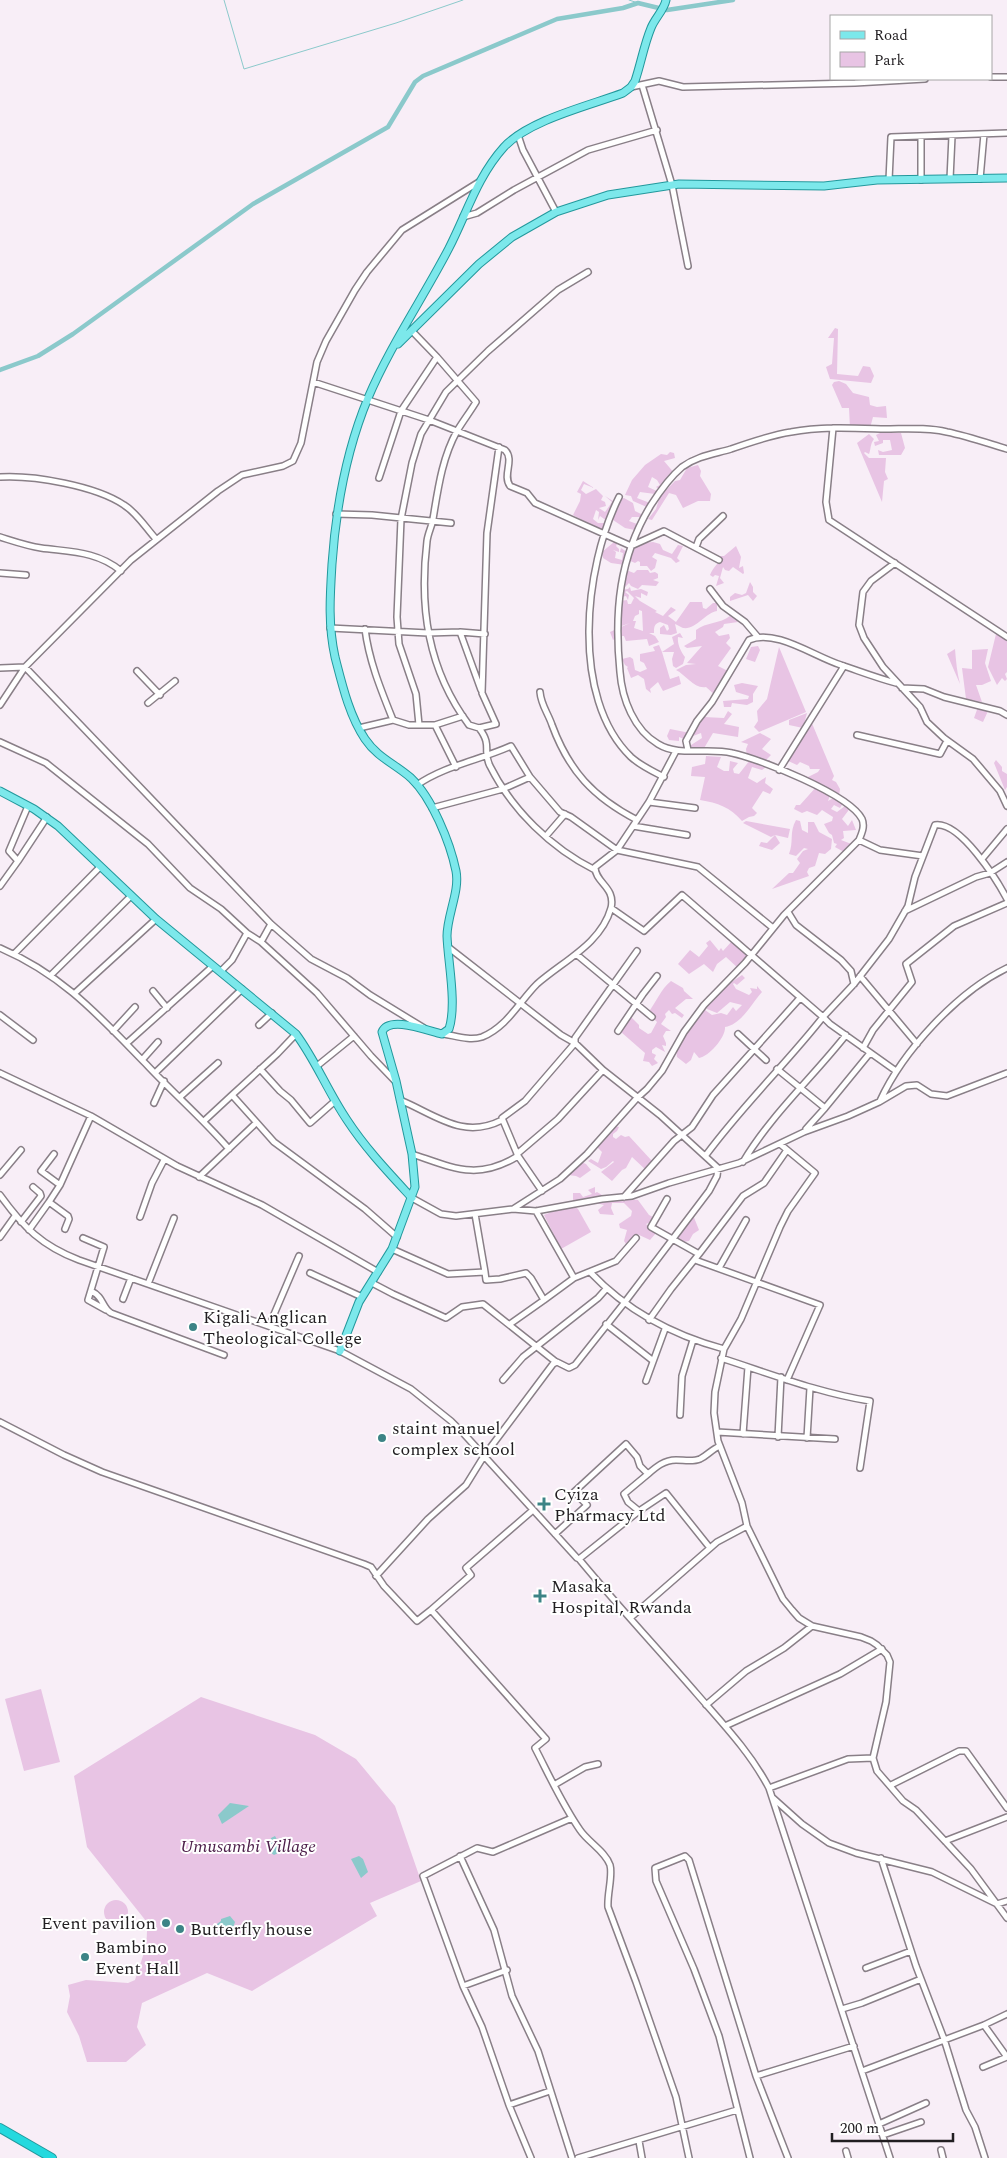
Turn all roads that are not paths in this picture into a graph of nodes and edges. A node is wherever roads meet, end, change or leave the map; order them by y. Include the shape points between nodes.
1 (665, 3) edge
2 (992, 77) edge
3 (1007, 77) edge
4 (908, 80) edge
5 (642, 85) junction
6 (631, 87) junction
7 (657, 130) junction
8 (1007, 133) edge
9 (984, 134) junction
10 (518, 135) junction
11 (952, 136) junction
12 (921, 137) junction
13 (538, 176) junction
14 (980, 178) junction
15 (1007, 178) edge
16 (950, 179) junction
17 (889, 180) junction
18 (921, 180) junction
19 (479, 182) junction
20 (672, 185) junction
21 (556, 212) junction
22 (463, 217) junction
23 (688, 266) dead end
24 (588, 272) dead end
25 (412, 331) junction
26 (396, 346) junction
27 (437, 357) junction
28 (458, 380) junction
29 (313, 382) junction
30 (368, 399) junction
31 (400, 411) junction
32 (428, 420) junction
33 (833, 428) junction
34 (457, 431) junction
35 (499, 447) junction
36 (1007, 449) edge
37 (0, 477) edge
38 (379, 478) dead end
39 (619, 497) dead end
40 (336, 514) junction
41 (723, 516) dead end
42 (401, 519) junction
43 (433, 520) junction
44 (452, 523) dead end
45 (605, 533) junction
46 (0, 537) edge
47 (156, 539) junction
48 (631, 546) junction
49 (696, 547) junction
50 (719, 560) dead end
51 (895, 563) junction
52 (121, 571) junction
53 (0, 573) edge
54 (26, 574) dead end
55 (710, 589) dead end
56 (330, 628) junction
57 (365, 629) junction
58 (399, 631) junction
59 (460, 632) junction
60 (428, 633) junction
61 (485, 634) junction
62 (757, 636) junction
63 (1007, 637) edge
64 (844, 666) junction
65 (25, 667) junction
66 (0, 668) edge
67 (137, 671) dead end
68 (175, 681) dead end
69 (899, 686) junction
70 (540, 692) dead end
71 (482, 693) junction
72 (160, 695) junction
73 (148, 703) dead end
74 (0, 705) edge
75 (1007, 715) edge
76 (463, 716) junction
77 (392, 720) junction
78 (419, 725) junction
79 (436, 725) junction
80 (359, 728) junction
81 (479, 728) junction
82 (857, 735) dead end
83 (947, 741) junction
84 (0, 742) edge
85 (688, 750) junction
86 (676, 751) junction
87 (486, 757) junction
88 (456, 767) junction
89 (779, 770) junction
90 (530, 777) junction
91 (664, 777) junction
92 (417, 785) junction
93 (503, 789) junction
94 (0, 791) edge
95 (649, 802) junction
96 (28, 806) junction
97 (1007, 806) edge
98 (432, 808) junction
99 (695, 808) dead end
100 (564, 814) junction
101 (47, 817) junction
102 (637, 820) junction
103 (633, 826) junction
104 (1007, 829) edge
105 (687, 835) dead end
106 (546, 836) junction
107 (859, 840) junction
108 (617, 850) junction
109 (923, 856) junction
110 (982, 859) junction
111 (18, 861) junction
112 (1007, 862) edge
113 (100, 867) junction
114 (595, 870) junction
115 (990, 873) junction
116 (0, 886) edge
117 (131, 896) junction
118 (1007, 901) edge
119 (610, 908) junction
120 (788, 912) junction
121 (905, 912) junction
122 (156, 919) junction
123 (271, 924) junction
124 (773, 928) junction
125 (247, 933) junction
126 (261, 942) junction
127 (448, 947) junction
128 (0, 948) edge
129 (637, 951) dead end
130 (14, 954) junction
131 (576, 954) junction
132 (750, 956) junction
133 (213, 966) junction
134 (1007, 968) edge
135 (220, 971) junction
136 (51, 975) junction
137 (657, 976) dead end
138 (860, 976) junction
139 (612, 984) junction
140 (854, 984) junction
141 (242, 989) junction
142 (153, 991) dead end
143 (75, 993) junction
144 (800, 998) junction
145 (521, 1004) junction
146 (635, 1005) junction
147 (135, 1007) dead end
148 (167, 1008) junction
149 (889, 1010) junction
150 (272, 1013) junction
151 (0, 1015) edge
152 (652, 1017) dead end
153 (823, 1017) junction
154 (259, 1025) dead end
155 (425, 1029) junction
156 (113, 1031) junction
157 (618, 1031) dead end
158 (296, 1034) junction
159 (444, 1034) junction
160 (738, 1034) dead end
161 (846, 1035) junction
162 (354, 1036) junction
163 (33, 1040) dead end
164 (158, 1042) dead end
165 (127, 1043) junction
166 (575, 1043) junction
167 (917, 1044) junction
168 (863, 1048) junction
169 (754, 1050) junction
170 (870, 1054) junction
171 (142, 1060) junction
172 (766, 1060) dead end
173 (218, 1063) dead end
174 (317, 1066) junction
175 (777, 1069) junction
176 (260, 1070) junction
177 (603, 1070) junction
178 (896, 1071) junction
179 (155, 1072) junction
180 (0, 1073) edge
181 (1007, 1073) edge
182 (164, 1081) junction
183 (396, 1081) junction
184 (801, 1090) junction
185 (232, 1095) junction
186 (180, 1097) junction
187 (637, 1098) junction
188 (400, 1100) junction
189 (335, 1101) junction
190 (879, 1102) junction
191 (154, 1103) dead end
192 (824, 1108) junction
193 (91, 1116) junction
194 (502, 1120) junction
195 (204, 1121) junction
196 (256, 1123) junction
197 (804, 1132) junction
198 (682, 1135) junction
199 (780, 1144) junction
200 (229, 1149) junction
201 (21, 1150) dead end
202 (787, 1150) junction
203 (54, 1154) dead end
204 (412, 1154) junction
205 (517, 1155) junction
206 (706, 1155) junction
207 (164, 1160) junction
208 (743, 1162) junction
209 (718, 1168) junction
210 (0, 1175) edge
211 (199, 1177) junction
212 (60, 1184) junction
213 (33, 1187) dead end
214 (542, 1191) junction
215 (0, 1195) edge
216 (624, 1197) junction
217 (412, 1198) junction
218 (667, 1198) dead end
219 (49, 1202) junction
220 (513, 1209) junction
221 (536, 1211) junction
222 (475, 1214) junction
223 (15, 1216) junction
224 (140, 1217) dead end
225 (174, 1218) dead end
226 (746, 1220) dead end
227 (21, 1222) junction
228 (65, 1229) dead end
229 (29, 1230) junction
230 (0, 1237) edge
231 (397, 1237) junction
232 (83, 1238) dead end
233 (636, 1238) dead end
234 (672, 1240) junction
235 (392, 1250) junction
236 (700, 1254) junction
237 (299, 1256) dead end
238 (695, 1260) junction
239 (99, 1267) junction
240 (719, 1268) junction
241 (378, 1272) junction
242 (485, 1272) junction
243 (590, 1272) junction
244 (310, 1273) dead end
245 (131, 1278) junction
246 (574, 1278) junction
247 (372, 1283) junction
248 (757, 1283) junction
249 (148, 1284) junction
250 (606, 1289) junction
251 (91, 1291) junction
252 (362, 1298) junction
253 (123, 1299) dead end
254 (544, 1300) junction
255 (625, 1302) junction
256 (106, 1310) junction
257 (648, 1320) junction
258 (510, 1324) junction
259 (606, 1324) junction
260 (269, 1326) junction
261 (665, 1328) junction
262 (693, 1340) junction
263 (537, 1347) junction
264 (724, 1349) junction
265 (340, 1351) junction
266 (224, 1355) dead end
267 (721, 1358) junction
268 (652, 1360) junction
269 (556, 1362) junction
270 (748, 1366) junction
271 (781, 1378) junction
272 (504, 1380) dead end
273 (787, 1380) junction
274 (646, 1381) dead end
275 (810, 1388) junction
276 (680, 1415) dead end
277 (0, 1422) edge
278 (717, 1432) junction
279 (743, 1434) junction
280 (778, 1437) junction
281 (807, 1438) junction
282 (835, 1439) dead end
283 (720, 1446) junction
284 (484, 1456) junction
285 (860, 1468) dead end
286 (648, 1474) junction
287 (533, 1510) junction
288 (639, 1511) junction
289 (747, 1526) junction
290 (555, 1534) junction
291 (710, 1548) junction
292 (580, 1558) junction
293 (376, 1576) junction
294 (430, 1610) junction
295 (630, 1618) junction
296 (812, 1626) junction
297 (882, 1649) junction
298 (706, 1704) junction
299 (725, 1726) junction
300 (873, 1758) junction
301 (598, 1764) dead end
302 (554, 1785) junction
303 (891, 1785) junction
304 (769, 1788) junction
305 (773, 1798) junction
306 (1007, 1808) edge
307 (1007, 1817) edge
308 (572, 1818) junction
309 (946, 1841) junction
310 (460, 1856) junction
311 (881, 1858) junction
312 (1007, 1901) edge
313 (997, 1904) junction
314 (1007, 1918) edge
315 (911, 1951) junction
316 (866, 1968) dead end
317 (506, 1970) junction
318 (921, 1979) junction
319 (463, 1986) junction
320 (842, 2009) junction
321 (1007, 2014) edge
322 (984, 2024) junction
323 (944, 2038) junction
324 (854, 2046) junction
325 (1007, 2057) edge
326 (983, 2066) dead end
327 (862, 2071) junction
328 (756, 2076) junction
329 (550, 2091) junction
330 (926, 2103) dead end
331 (509, 2105) junction
332 (737, 2110) junction
333 (921, 2122) dead end
334 (879, 2124) junction
335 (683, 2125) junction
336 (3, 2128) edge
337 (883, 2135) junction
338 (639, 2141) junction
339 (941, 2150) dead end
340 (846, 2151) dead end
341 (52, 2158) edge
342 (530, 2158) edge
343 (572, 2158) edge
344 (578, 2158) edge
345 (642, 2158) edge
346 (689, 2158) edge
347 (750, 2158) edge
348 (788, 2158) edge
349 (848, 2158) edge
350 (890, 2158) edge
351 (943, 2158) edge
352 (985, 2158) edge

1 - 6 main road via 648,35
2 - 3 street
4 - 5 street via 683,87 659,81
5 - 6 street
5 - 7 street
6 - 10 main road via 607,99 533,125
7 - 13 street via 588,150
7 - 20 street
8 - 9 street
9 - 11 street
9 - 14 street
10 - 13 street
10 - 19 main road via 504,147
11 - 12 street
11 - 16 street
12 - 17 street via 892,137
12 - 18 street
13 - 21 street
13 - 22 street via 476,213
14 - 15 main road
14 - 16 main road
16 - 18 main road
17 - 18 main road
17 - 20 main road via 824,186
19 - 22 main road
19 - 29 street via 408,226 396,237 355,290 321,351
20 - 21 main road via 608,195
20 - 23 street
21 - 25 main road via 494,251
22 - 26 main road
24 - 28 street via 558,290
25 - 26 main road
25 - 27 street
26 - 30 main road
27 - 28 street
27 - 31 street
28 - 32 street
28 - 34 street via 476,402
29 - 30 street
29 - 47 street via 301,443 293,461 242,475
30 - 31 street
30 - 40 main road via 345,471
31 - 32 street
31 - 38 street
32 - 34 street
32 - 42 street via 412,463
33 - 36 street via 945,431
33 - 48 street via 774,435 691,461 659,492
33 - 51 street via 827,518
34 - 35 street
34 - 43 street via 436,494
35 - 45 street via 508,452 506,478 510,486 528,493 535,502
35 - 61 street via 487,533
37 - 47 street via 47,480 114,500 131,510
39 - 45 street
40 - 42 street
40 - 56 main road
41 - 49 street via 699,539
42 - 43 street
42 - 58 street
43 - 44 street
43 - 60 street via 426,560
45 - 48 street
45 - 91 street via 591,586 589,612 594,686 606,721 631,757
46 - 52 street via 35,547 91,554
47 - 52 street
48 - 49 street via 664,530
48 - 86 street via 618,594 616,630 622,685 643,732 660,745
49 - 50 street
51 - 63 street
51 - 69 street via 871,581 863,592 859,625 872,653
52 - 65 street
53 - 54 street
55 - 62 street via 723,606 745,622
56 - 57 street
56 - 80 main road via 346,695
57 - 58 street
57 - 77 street via 374,671
58 - 60 street
58 - 78 street via 399,644 416,694
59 - 60 street
59 - 61 street
59 - 71 street
60 - 76 street via 440,677
61 - 71 street
62 - 64 street via 793,645
62 - 85 street via 749,640 690,732 686,741
64 - 69 street
64 - 89 street
65 - 66 street
65 - 74 street
65 - 123 street
67 - 72 street
68 - 72 street
69 - 75 street via 924,689
69 - 83 street via 920,707 927,722
70 - 102 street via 559,744 579,776 604,801
71 - 81 street via 496,724
72 - 73 street
76 - 79 street
76 - 81 street via 469,725
77 - 78 street
77 - 80 street
78 - 79 street
79 - 88 street
80 - 92 main road via 378,754
81 - 87 street via 488,744
82 - 83 street via 940,754
83 - 97 street via 973,759 1000,791
84 - 125 street via 30,754 62,774 148,844 190,888 221,909
85 - 86 street
85 - 89 street via 733,753
86 - 91 street
87 - 88 street
87 - 90 street via 511,746
87 - 93 street
88 - 92 street
89 - 107 street via 810,782 851,807 863,820 863,833
90 - 93 street
90 - 100 street
91 - 95 street
92 - 98 main road
93 - 98 street
93 - 106 street via 531,824
94 - 96 main road
95 - 99 street
95 - 102 street
96 - 101 main road
96 - 111 street via 9,852
98 - 127 main road via 456,871 456,889 448,917
100 - 106 street
100 - 108 street
101 - 111 street
101 - 113 main road
102 - 103 street
103 - 105 street
103 - 108 street
104 - 110 street
106 - 114 street
107 - 109 street via 880,850
107 - 120 street
108 - 114 street via 596,865
108 - 124 street via 698,867
109 - 110 street via 937,824 960,837
109 - 121 street
110 - 115 street
111 - 116 street
112 - 115 street
113 - 117 main road
113 - 130 street
114 - 119 street via 610,892
115 - 118 street
115 - 121 street
117 - 122 main road
117 - 136 street
118 - 149 street via 954,926 906,964 912,982
119 - 131 street via 598,932
119 - 132 street via 644,931 682,895
120 - 124 street
120 - 140 street via 796,925 851,971
121 - 138 street
122 - 133 main road
122 - 143 street
123 - 126 street
123 - 155 street via 311,959 347,978
124 - 132 street
125 - 126 street
125 - 135 street via 232,960
126 - 162 street via 317,993
127 - 145 street
127 - 159 main road via 452,1010 449,1029
128 - 130 street
129 - 139 street
130 - 136 street
131 - 139 street
131 - 145 street via 535,986
132 - 144 street
132 - 187 street via 697,1013 662,1071
133 - 135 main road
133 - 148 street
134 - 167 street via 960,1000
135 - 141 main road
136 - 143 street
137 - 146 street
138 - 140 street
138 - 149 street
139 - 146 street
139 - 166 street via 575,1038
140 - 153 street
141 - 150 main road
141 - 179 street
142 - 148 street
143 - 156 street
144 - 153 street
144 - 169 street
145 - 159 street via 502,1024 484,1036 468,1038
145 - 166 street
146 - 152 street
146 - 157 street
147 - 156 street
148 - 165 street
149 - 167 street
149 - 168 street
150 - 154 street
150 - 158 main road
151 - 163 street
153 - 161 street
153 - 175 street
155 - 159 main road
155 - 183 main road via 395,1024 383,1028 382,1037
156 - 165 street
158 - 174 main road
158 - 176 street
160 - 169 street
161 - 168 street
161 - 184 street
162 - 174 street
162 - 183 street
164 - 171 street
165 - 171 street
166 - 177 street
166 - 194 street via 525,1101
167 - 178 street
168 - 170 street
169 - 172 street
169 - 198 street
170 - 178 street
170 - 192 street
171 - 179 street
173 - 186 street
174 - 189 main road
175 - 184 street
175 - 206 street
176 - 185 street
176 - 189 street via 310,1122
177 - 187 street
177 - 205 street via 558,1119
178 - 190 street
179 - 182 street
180 - 193 street
181 - 190 street via 947,1096 931,1094 917,1085 906,1086
182 - 186 street
182 - 191 street
183 - 188 main road
184 - 192 street
184 - 208 street via 774,1118
185 - 195 street
185 - 196 street
186 - 195 street
187 - 198 street
187 - 214 street via 587,1154
188 - 194 street via 461,1128 486,1127
188 - 204 main road
189 - 217 main road via 371,1154
190 - 197 street
192 - 197 street
193 - 207 street
193 - 212 street
194 - 205 street
195 - 200 street
196 - 200 street
196 - 231 street via 287,1153
197 - 199 street
198 - 206 street
198 - 216 street
199 - 202 street
199 - 208 street
200 - 211 street
201 - 210 street
202 - 236 street via 764,1183 743,1196
202 - 248 street via 815,1173 788,1211
203 - 212 street via 41,1171
204 - 205 street via 472,1171 491,1168
204 - 217 main road via 416,1180
205 - 214 street
206 - 209 street
207 - 211 street
207 - 224 street
208 - 209 street
209 - 216 street
209 - 234 street via 709,1191
211 - 241 street via 262,1205
212 - 219 street
213 - 227 street via 41,1196
214 - 220 street
215 - 223 street
216 - 221 street
217 - 222 street via 441,1214
217 - 231 main road
218 - 234 street via 650,1225
219 - 228 street via 70,1219
219 - 229 street
220 - 221 street
220 - 222 street
221 - 246 street
222 - 242 street
223 - 227 street
223 - 230 street
225 - 249 street
226 - 240 street
227 - 229 street
229 - 239 street via 52,1249
231 - 235 main road
232 - 239 street via 104,1248
233 - 243 street via 616,1261
234 - 236 street
234 - 255 street
235 - 241 main road
235 - 242 street via 448,1274
236 - 238 street
237 - 260 street
238 - 240 street
238 - 257 street
239 - 245 street
239 - 251 street
240 - 248 street
241 - 247 main road
242 - 254 street via 486,1280 526,1273
243 - 246 street
243 - 250 street
244 - 252 street
245 - 249 street
245 - 253 street
246 - 254 street
247 - 252 main road
247 - 258 street via 446,1318 462,1307 480,1304
248 - 264 street
248 - 273 street via 820,1305
249 - 260 street
250 - 255 street
250 - 263 street
251 - 256 street via 99,1295
251 - 256 street via 88,1302
252 - 265 main road
254 - 258 street
255 - 257 street
255 - 259 street
256 - 266 street
257 - 261 street
258 - 263 street
259 - 268 street
259 - 269 street via 573,1366 569,1368
260 - 265 street
261 - 262 street
261 - 268 street
262 - 264 street
262 - 276 street via 682,1376
263 - 269 street
263 - 272 street
264 - 267 street
265 - 284 street via 411,1389 451,1421
267 - 270 street
267 - 278 street via 715,1392
268 - 274 street
269 - 284 street
270 - 271 street
270 - 279 street
271 - 273 street
271 - 280 street
273 - 275 street
275 - 281 street
275 - 285 street via 870,1401
277 - 293 street via 102,1472 364,1564 371,1567
278 - 279 street
278 - 283 street
279 - 280 street
280 - 281 street
281 - 282 street
283 - 286 street via 700,1459 663,1462
283 - 289 street via 742,1503
284 - 287 street
284 - 293 street via 466,1485 428,1519
286 - 288 street via 624,1494
286 - 290 street via 626,1444 574,1492 587,1506
287 - 290 street
287 - 294 street via 466,1568 472,1575
288 - 291 street via 666,1493
288 - 292 street
289 - 291 street
289 - 296 street via 784,1599 799,1618
290 - 292 street
291 - 295 street
292 - 295 street
293 - 294 street via 417,1621
294 - 302 street via 546,1739 535,1748
295 - 298 street
296 - 297 street via 861,1636
296 - 298 street
297 - 299 street via 840,1674
297 - 300 street via 890,1662 884,1713
298 - 299 street
299 - 304 street via 752,1758
300 - 303 street via 877,1771
300 - 304 street via 848,1758
301 - 302 street via 585,1767
302 - 308 street
303 - 306 street via 959,1750 966,1751
303 - 309 street via 903,1801
304 - 305 street
305 - 311 street via 829,1843
305 - 320 street
307 - 309 street
308 - 310 street via 493,1852 479,1848
308 - 335 street via 609,1862 608,1907 674,2091
309 - 313 street
310 - 317 street via 494,1930
310 - 319 street via 423,1876
311 - 313 street via 932,1872
311 - 315 street
312 - 313 street
313 - 314 street
315 - 316 street
315 - 318 street
317 - 319 street
317 - 329 street via 512,1996 538,2051
318 - 320 street
318 - 323 street
319 - 331 street via 482,2027
320 - 324 street
321 - 322 street
322 - 323 street
322 - 325 street
323 - 327 street
323 - 352 street
324 - 327 street
324 - 328 street
325 - 326 street
327 - 334 street
328 - 332 street via 689,1860 685,1856 657,1867 658,1888 719,2036
328 - 348 street
329 - 331 street
329 - 343 street
330 - 334 street
331 - 342 street
332 - 335 street
332 - 347 street
333 - 337 street
334 - 337 street
335 - 338 street
335 - 346 street
336 - 341 highway
337 - 350 street
338 - 344 street
338 - 345 street
339 - 351 street
340 - 349 street

